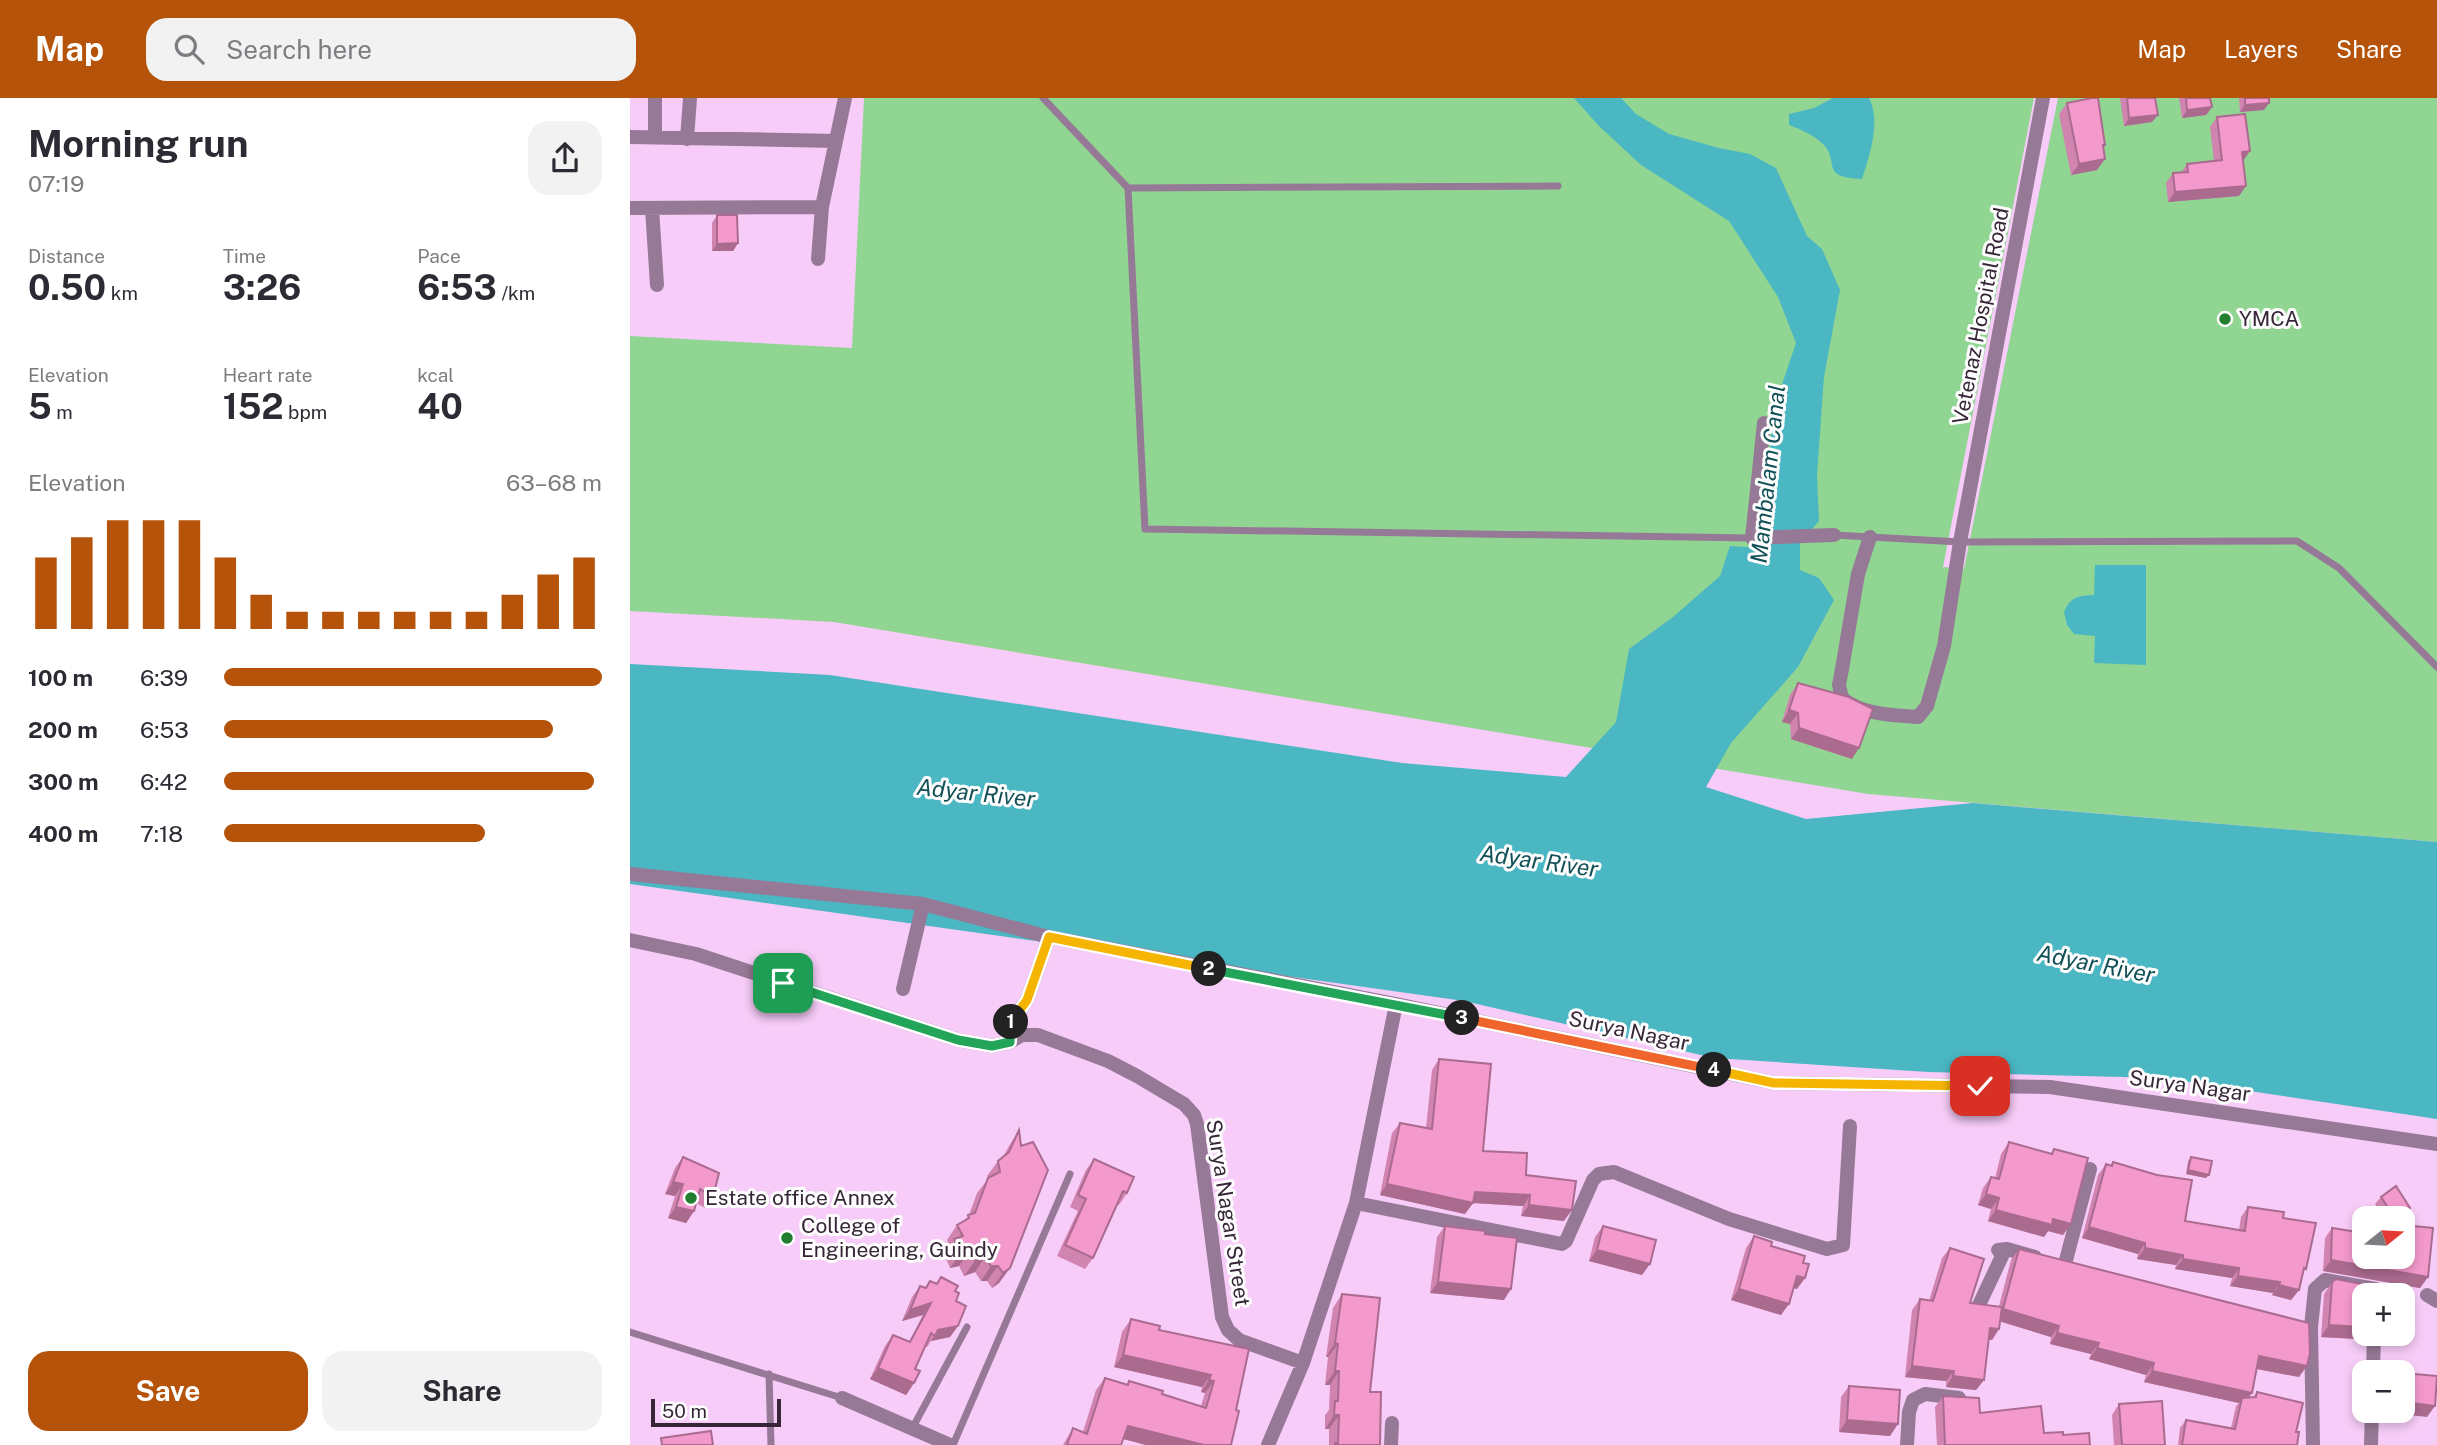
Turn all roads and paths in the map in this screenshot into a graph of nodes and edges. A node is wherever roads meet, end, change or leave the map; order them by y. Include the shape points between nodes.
1 (655, 98) edge
2 (690, 98) edge
3 (845, 98) edge
4 (1043, 98) edge
5 (2043, 98) edge
6 (630, 137) edge
7 (654, 137) junction
8 (687, 139) junction
9 (836, 141) junction
10 (1558, 187) dead end
11 (1128, 188) junction
12 (822, 206) junction
13 (630, 208) edge
14 (652, 208) junction
15 (818, 260) dead end
16 (657, 285) dead end
17 (1764, 423) dead end
18 (1834, 535) joint
19 (1870, 537) junction
20 (1752, 538) junction
21 (1959, 542) junction
22 (2437, 667) edge
23 (630, 874) edge
24 (923, 904) junction
25 (1049, 937) junction
26 (630, 940) edge
27 (903, 989) dead end
28 (1396, 1004) junction
29 (1010, 1042) junction
30 (1850, 1126) dead end
31 (2437, 1144) edge
32 (2090, 1169) edge
33 (1070, 1174) dead end
34 (1356, 1203) junction
35 (2352, 1286) edge
36 (1978, 1307) edge
37 (967, 1327) dead end
38 (630, 1332) edge
39 (1303, 1363) junction
40 (769, 1374) junction
41 (842, 1398) joint
42 (1978, 1400) edge
43 (1392, 1423) dead end
44 (2372, 1423) edge
45 (913, 1427) junction
46 (771, 1445) edge
47 (951, 1445) edge
48 (1268, 1445) edge
49 (1391, 1445) edge
50 (1907, 1445) edge
51 (2313, 1445) edge
52 (2371, 1445) edge

1 - 7 street
2 - 8 street
3 - 9 street
4 - 11 lane
5 - 21 street, Vetenaz Hospital Road
6 - 7 street
7 - 8 street
8 - 9 street
9 - 12 street
10 - 11 lane
11 - 20 lane via 1145,530
12 - 14 street
12 - 15 street
13 - 14 street
14 - 16 street
17 - 20 street
18 - 19 lane
18 - 20 street
19 - 21 lane
19 - 21 street, Vetenaz Hospital Road via 1858,573 1839,685 1842,698 1874,712 1917,717 1927,706 1944,646
21 - 22 lane via 2297,541 2339,568
23 - 24 street, Surya Nagar
24 - 25 street, Surya Nagar
24 - 27 street
25 - 28 street, Surya Nagar
25 - 29 street via 1027,1000 1009,1024
26 - 29 street, Surya Nagar Street via 696,954 958,1040 992,1046
28 - 31 street, Surya Nagar via 1774,1083 2050,1087
28 - 34 street
29 - 39 street, Surya Nagar Street via 1023,1035 1038,1035 1108,1061 1184,1104 1197,1124 1222,1317 1240,1340
30 - 34 street via 1843,1245 1826,1249 1729,1220 1614,1172 1593,1180 1562,1244
32 - 36 street via 2071,1266 1998,1250 2003,1254
33 - 47 lane
34 - 39 street
35 - 51 street via 2325,1280 2315,1289 2305,1326
37 - 45 lane
38 - 40 lane
39 - 48 street
40 - 41 lane
40 - 46 lane
41 - 45 street
42 - 50 street via 1919,1396 1910,1404
43 - 49 street
44 - 52 street
45 - 47 street

